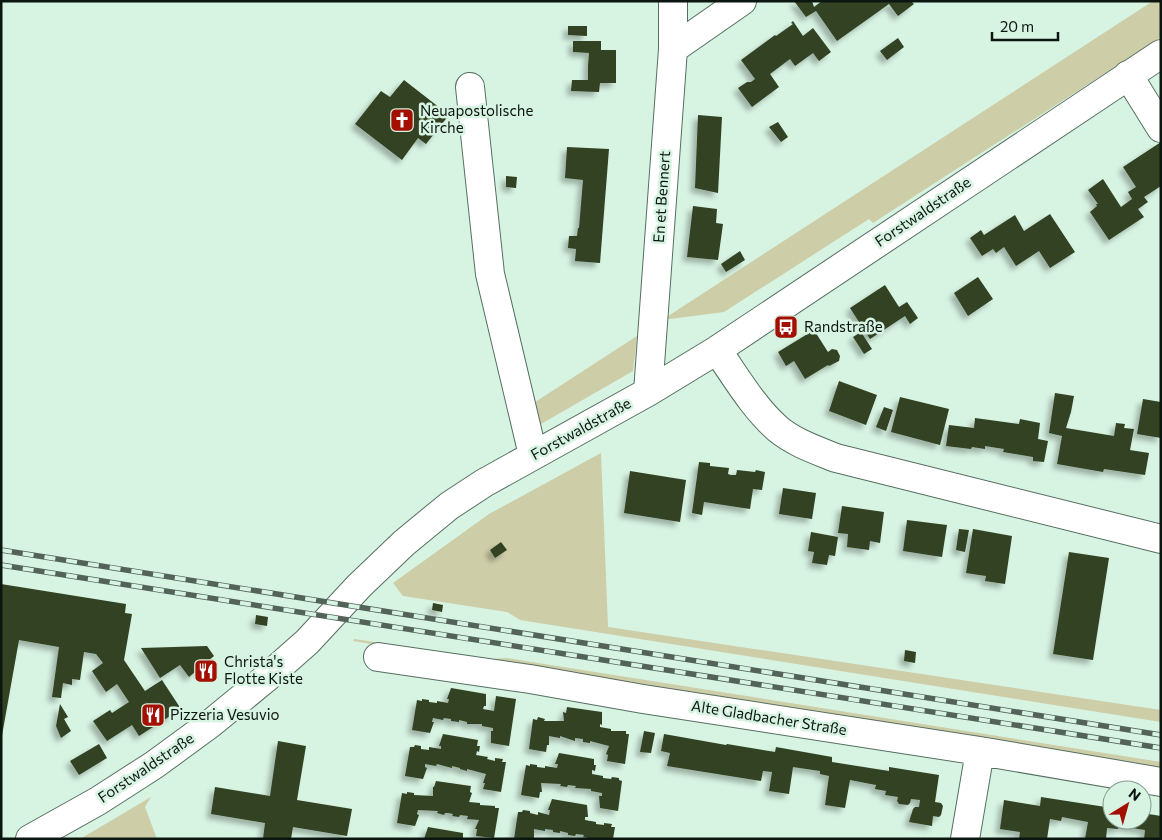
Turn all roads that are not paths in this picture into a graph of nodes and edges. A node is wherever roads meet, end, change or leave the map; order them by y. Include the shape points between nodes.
1 (673, 1) edge
2 (742, 1) edge
3 (673, 50) junction
4 (1161, 54) edge
5 (1128, 75) junction
6 (470, 87) dead end
7 (1161, 128) edge
8 (717, 350) junction
9 (648, 392) junction
10 (533, 455) junction
11 (1161, 539) edge
12 (378, 657) dead end
13 (980, 751) junction
14 (1161, 782) edge
15 (30, 839) edge
16 (966, 839) edge

1 - 3 street, En et Bennert
2 - 3 street
3 - 9 street, En et Bennert
4 - 5 street, Forstwaldstraße
5 - 7 street
5 - 8 street, Forstwaldstraße
6 - 10 street via 490,274
8 - 9 street, Forstwaldstraße
8 - 11 street via 755,405 779,430 806,446 836,458
9 - 10 street, Forstwaldstraße
10 - 15 street, Forstwaldstraße via 456,502 404,543 307,642 210,724 98,801
12 - 13 street, Alte Gladbacher Straße via 530,678 643,699
13 - 14 street, Alte Gladbacher Straße
13 - 16 street

